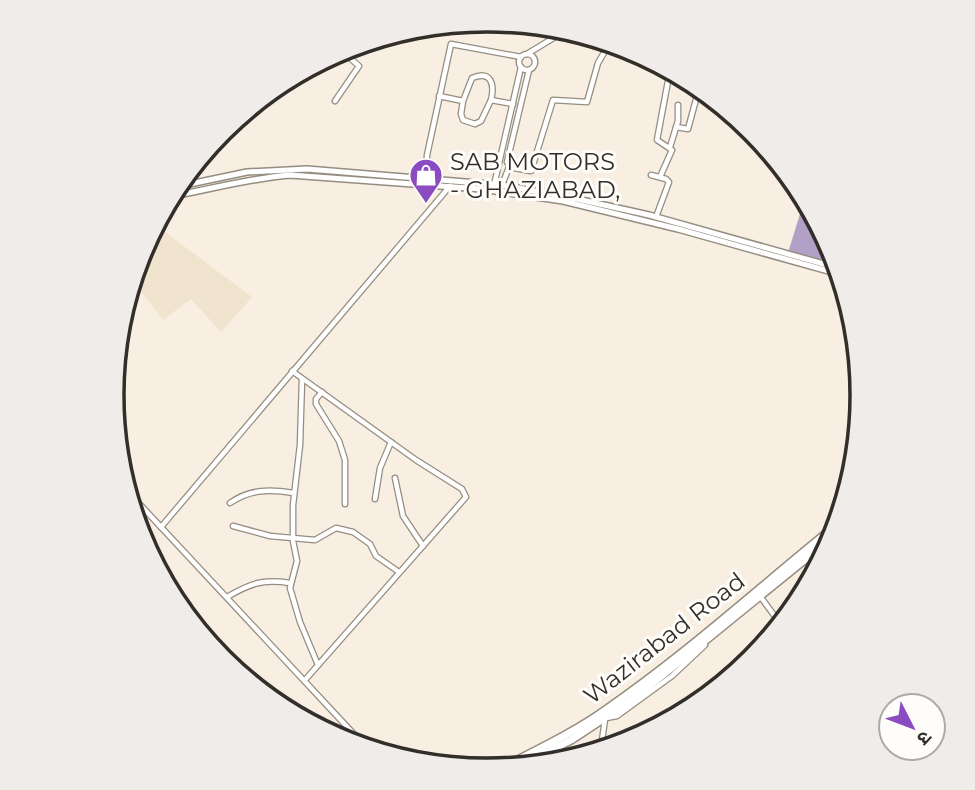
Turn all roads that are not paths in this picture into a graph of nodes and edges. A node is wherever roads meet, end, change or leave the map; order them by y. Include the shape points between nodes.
1 (554, 38) edge
2 (605, 51) edge
3 (524, 56) junction
4 (352, 58) edge
5 (521, 67) junction
6 (529, 70) junction
7 (668, 81) dead end
8 (439, 96) junction
9 (696, 98) edge
10 (491, 100) junction
11 (335, 101) dead end
12 (463, 101) junction
13 (513, 104) junction
14 (678, 105) dead end
15 (676, 127) junction
16 (670, 147) junction
17 (506, 165) junction
18 (499, 170) junction
19 (263, 173) junction
20 (651, 175) dead end
21 (354, 176) junction
22 (660, 177) junction
23 (426, 180) junction
24 (192, 184) edge
25 (451, 184) junction
26 (498, 185) junction
27 (185, 194) edge
28 (656, 217) junction
29 (827, 265) edge
30 (829, 271) edge
31 (292, 371) junction
32 (302, 378) junction
33 (322, 392) junction
34 (391, 442) junction
35 (395, 478) dead end
36 (293, 493) junction
37 (375, 499) dead end
38 (230, 503) dead end
39 (345, 504) dead end
40 (141, 506) edge
41 (233, 526) dead end
42 (160, 527) junction
43 (293, 537) junction
44 (822, 538) edge
45 (423, 547) junction
46 (816, 552) edge
47 (808, 558) junction
48 (811, 562) edge
49 (399, 572) junction
50 (290, 583) junction
51 (760, 596) junction
52 (227, 597) junction
53 (775, 617) edge
54 (318, 665) junction
55 (305, 680) junction
56 (603, 716) junction
57 (353, 733) edge
58 (602, 740) edge
59 (544, 754) edge
60 (525, 756) edge

1 - 3 street
2 - 17 street via 587,102 553,100 531,171
3 - 5 street via 519,61
3 - 6 street via 534,59
3 - 8 street via 453,43
4 - 11 street via 359,66
5 - 6 street
5 - 13 street
6 - 17 street
7 - 16 street via 657,140
8 - 12 street
8 - 23 street
9 - 15 street via 688,129
10 - 12 street via 475,124 463,120
10 - 12 street via 494,85 491,79 479,76 472,79
10 - 13 street
13 - 17 street
14 - 15 street
15 - 16 street
16 - 22 street
17 - 18 street
17 - 18 street via 498,164
17 - 26 street
18 - 26 street
19 - 21 street
19 - 24 street
19 - 27 street via 243,183
20 - 22 street
21 - 23 street
21 - 25 street
22 - 28 street via 669,182
23 - 25 street
25 - 26 street
25 - 30 street via 603,209
25 - 31 street
26 - 28 street
28 - 29 street
31 - 32 street
31 - 42 street
32 - 33 street
32 - 36 street
33 - 34 street
33 - 39 street via 316,402 345,460
34 - 37 street via 380,468
34 - 45 street via 465,493 464,501
35 - 45 street via 403,516
36 - 38 street via 261,491
36 - 43 street
40 - 42 street
41 - 43 street
42 - 52 street
43 - 49 street via 315,540 336,528 353,531
43 - 50 street via 298,561
44 - 56 highway, Wazirabad Road
45 - 49 street
46 - 47 highway, Wazirabad Road
47 - 48 street
47 - 51 highway, Wazirabad Road
49 - 54 street
50 - 52 street via 253,583
50 - 54 street
51 - 53 street
51 - 56 highway, Wazirabad Road via 662,677
52 - 55 street
54 - 55 street
55 - 57 street
56 - 58 street
56 - 59 highway, Wazirabad Road
56 - 60 highway, Wazirabad Road

